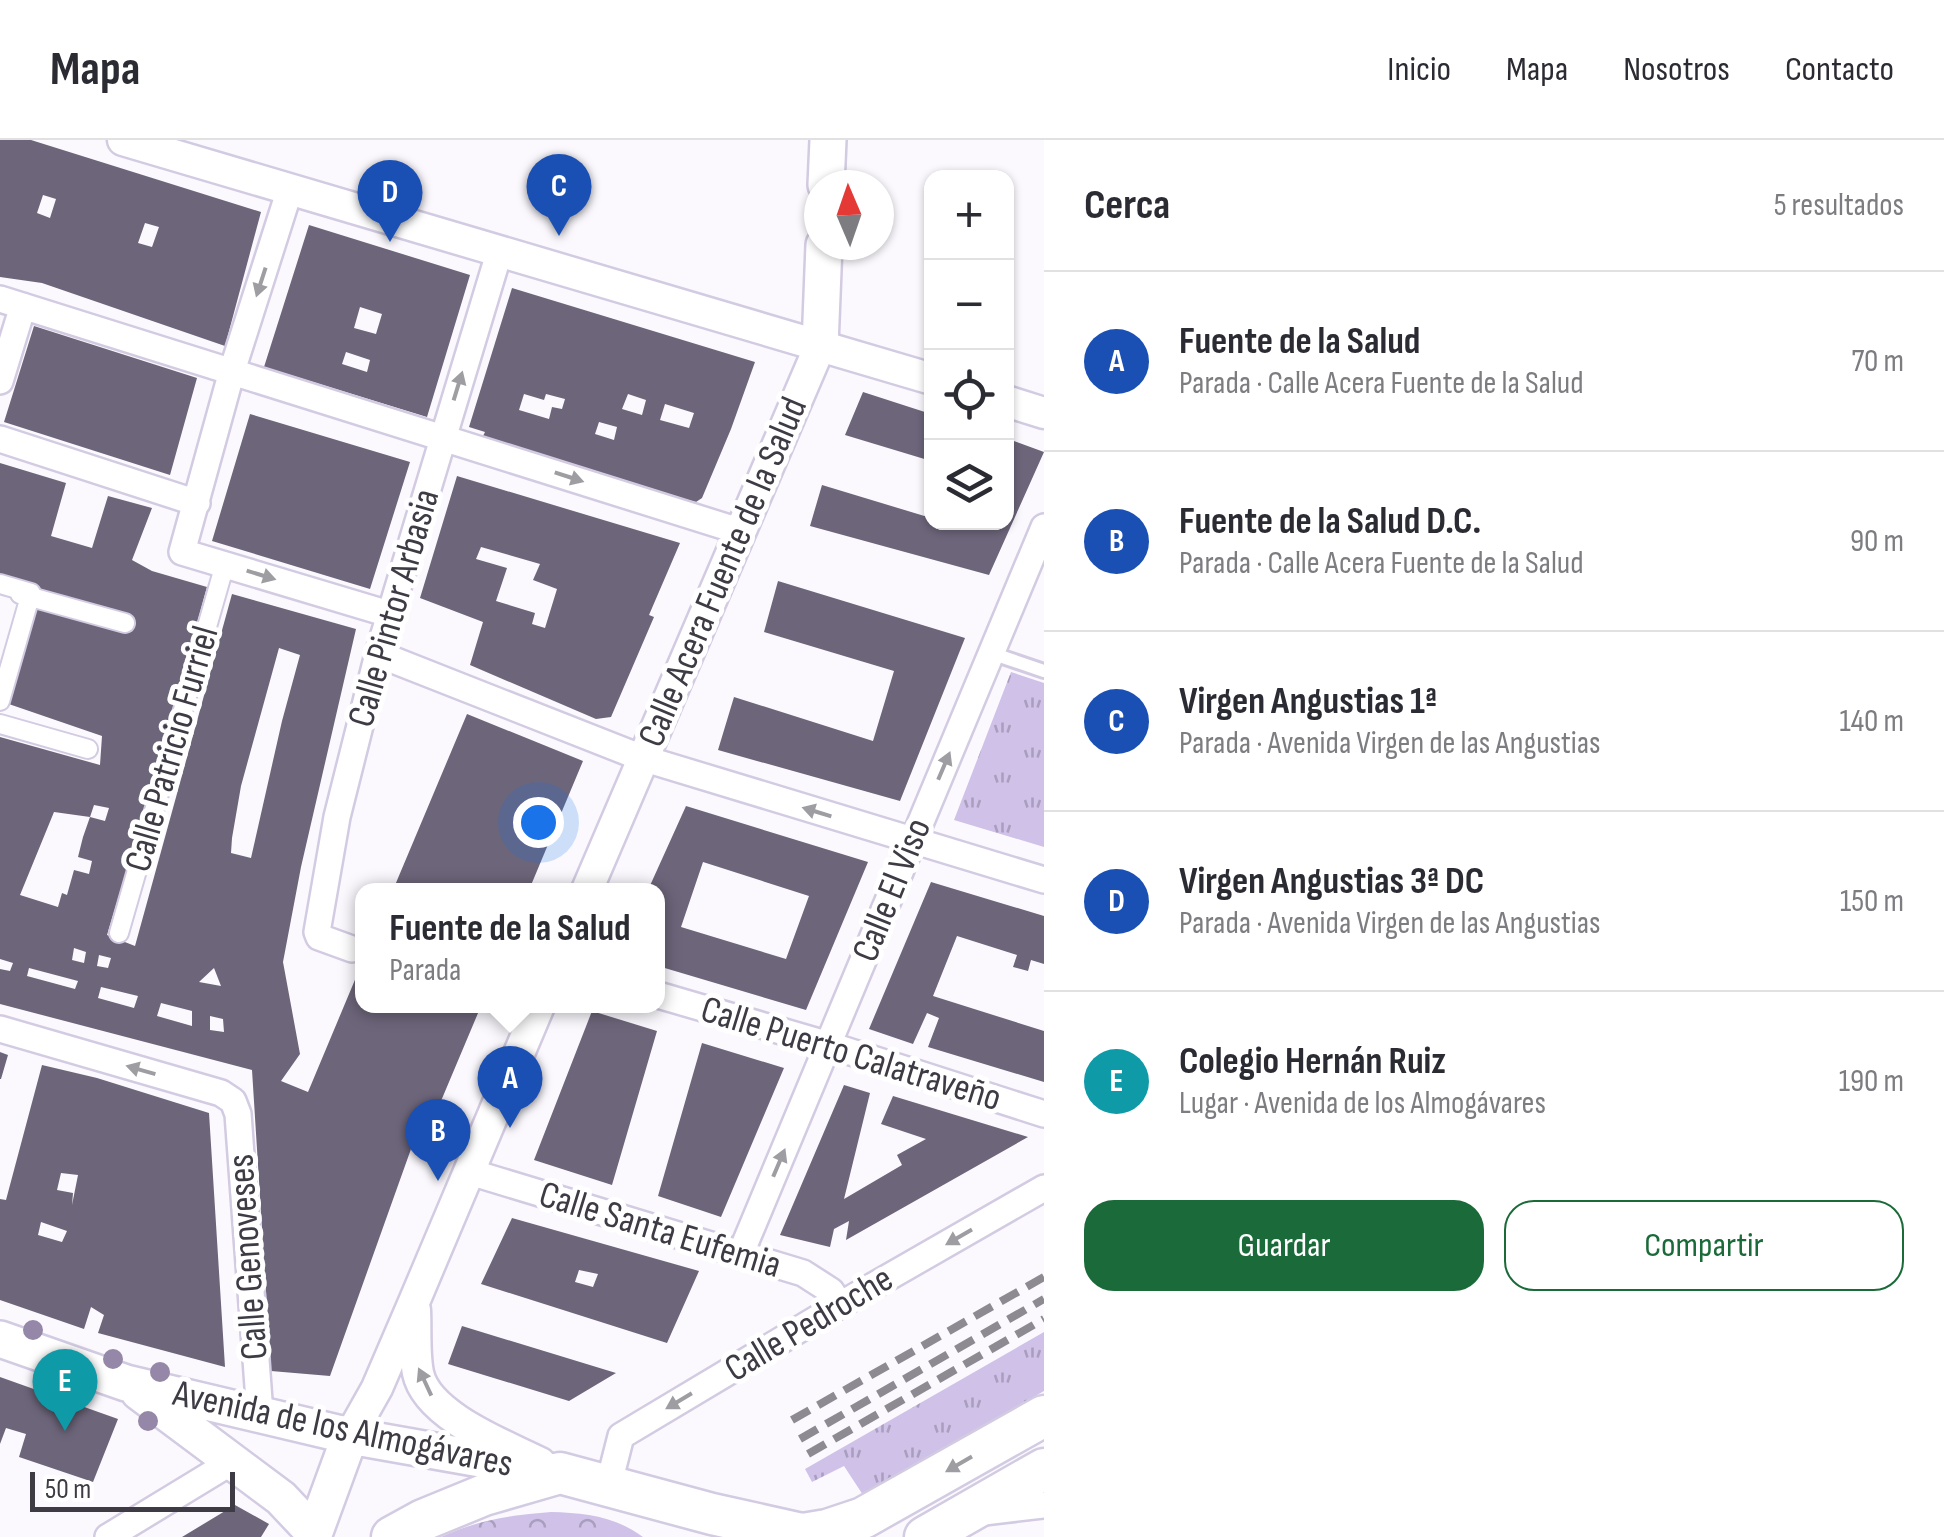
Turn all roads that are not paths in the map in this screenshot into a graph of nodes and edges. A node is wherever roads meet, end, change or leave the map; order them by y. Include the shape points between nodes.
1 (124, 140) edge
2 (828, 140) edge
3 (827, 170) edge
4 (290, 189) junction
5 (500, 250) junction
6 (823, 260) edge
7 (12, 303) edge
8 (820, 346) junction
9 (232, 371) junction
10 (924, 377) edge
11 (0, 381) edge
12 (1014, 403) edge
13 (1044, 412) edge
14 (443, 437) junction
15 (0, 440) edge
16 (197, 503) junction
17 (1044, 527) edge
18 (739, 532) junction
19 (224, 564) junction
20 (0, 586) edge
21 (30, 597) junction
22 (389, 614) junction
23 (125, 623) dead end
24 (991, 653) junction
25 (378, 654) junction
26 (1044, 670) edge
27 (0, 701) edge
28 (0, 724) edge
29 (88, 749) dead end
30 (642, 758) junction
31 (912, 841) junction
32 (1044, 880) edge
33 (590, 883) edge
34 (119, 933) dead end
35 (352, 949) dead end
36 (665, 997) edge
37 (536, 1013) edge
38 (0, 1030) edge
39 (829, 1045) junction
40 (1044, 1114) edge
41 (470, 1172) junction
42 (1044, 1188) edge
43 (742, 1253) junction
44 (414, 1302) junction
45 (840, 1305) junction
46 (0, 1339) edge
47 (126, 1382) junction
48 (260, 1414) junction
49 (1044, 1416) edge
50 (350, 1436) junction
51 (233, 1461) junction
52 (1044, 1469) edge
53 (560, 1473) junction
54 (608, 1487) junction
55 (654, 1499) junction
56 (1044, 1505) edge
57 (965, 1515) junction
58 (313, 1535) edge
59 (809, 1535) edge
60 (108, 1537) edge
61 (392, 1537) edge
62 (672, 1537) edge
63 (925, 1537) edge

1 - 4 street
2 - 3 main road
4 - 5 street
4 -> 9 street
5 - 8 street
14 -> 5 street, Calle Pintor Arbasia
6 - 8 main road, Calle Acera Fuente de la Salud
7 - 9 street
7 - 11 street
8 - 10 street
8 - 18 street, Calle Acera Fuente de la Salud
9 - 14 street
9 - 16 street
12 - 13 street
14 -> 18 street
14 - 22 street, Calle Pintor Arbasia
15 - 16 street
16 - 19 street via 182,552
17 - 24 street, Calle El Viso
18 - 30 street, Calle Acera Fuente de la Salud
19 -> 22 street
19 - 34 street, Calle Patricio Furriel
20 - 21 street
21 - 23 street
21 - 27 street
22 - 25 street, Calle Pintor Arbasia
24 - 26 lane
31 -> 24 street, Calle El Viso
25 - 30 street
25 - 35 street, Calle Pintor Arbasia via 317,932
28 - 29 street
31 -> 30 street
30 - 33 street, Calle Acera Fuente de la Salud
31 - 32 street
31 - 39 street, Calle El Viso
36 - 39 street, Calle Puerto Calatraveño
37 - 41 street
48 -> 38 street, Calle Genoveses via 233,1101
39 - 40 street, Calle Puerto Calatraveño
43 -> 39 street, Calle El Viso
41 - 43 street, Calle Santa Eufemia
41 - 44 street
42 -> 45 street, Calle Pedroche
43 - 45 street, Calle Santa Eufemia via 803,1273 831,1290
44 - 50 street
53 -> 44 street via 454,1419 424,1390
45 -> 54 street, Calle Pedroche via 621,1436
46 - 47 main road, Avenida de los Almogávares
47 - 48 main road, Avenida de los Almogávares
47 - 51 main road, Avenida de los Almogávares
48 - 50 main road, Avenida de los Almogávares
49 -> 59 main road via 864,1518
50 - 53 main road, Avenida de los Almogávares
50 - 58 main road
51 - 58 main road, Avenida de los Almogávares via 281,1498
51 - 60 street
52 - 57 main road
53 - 54 main road
53 - 61 main road via 484,1495
54 - 55 main road
55 - 59 main road
55 - 62 main road
56 - 57 street
57 - 63 main road

